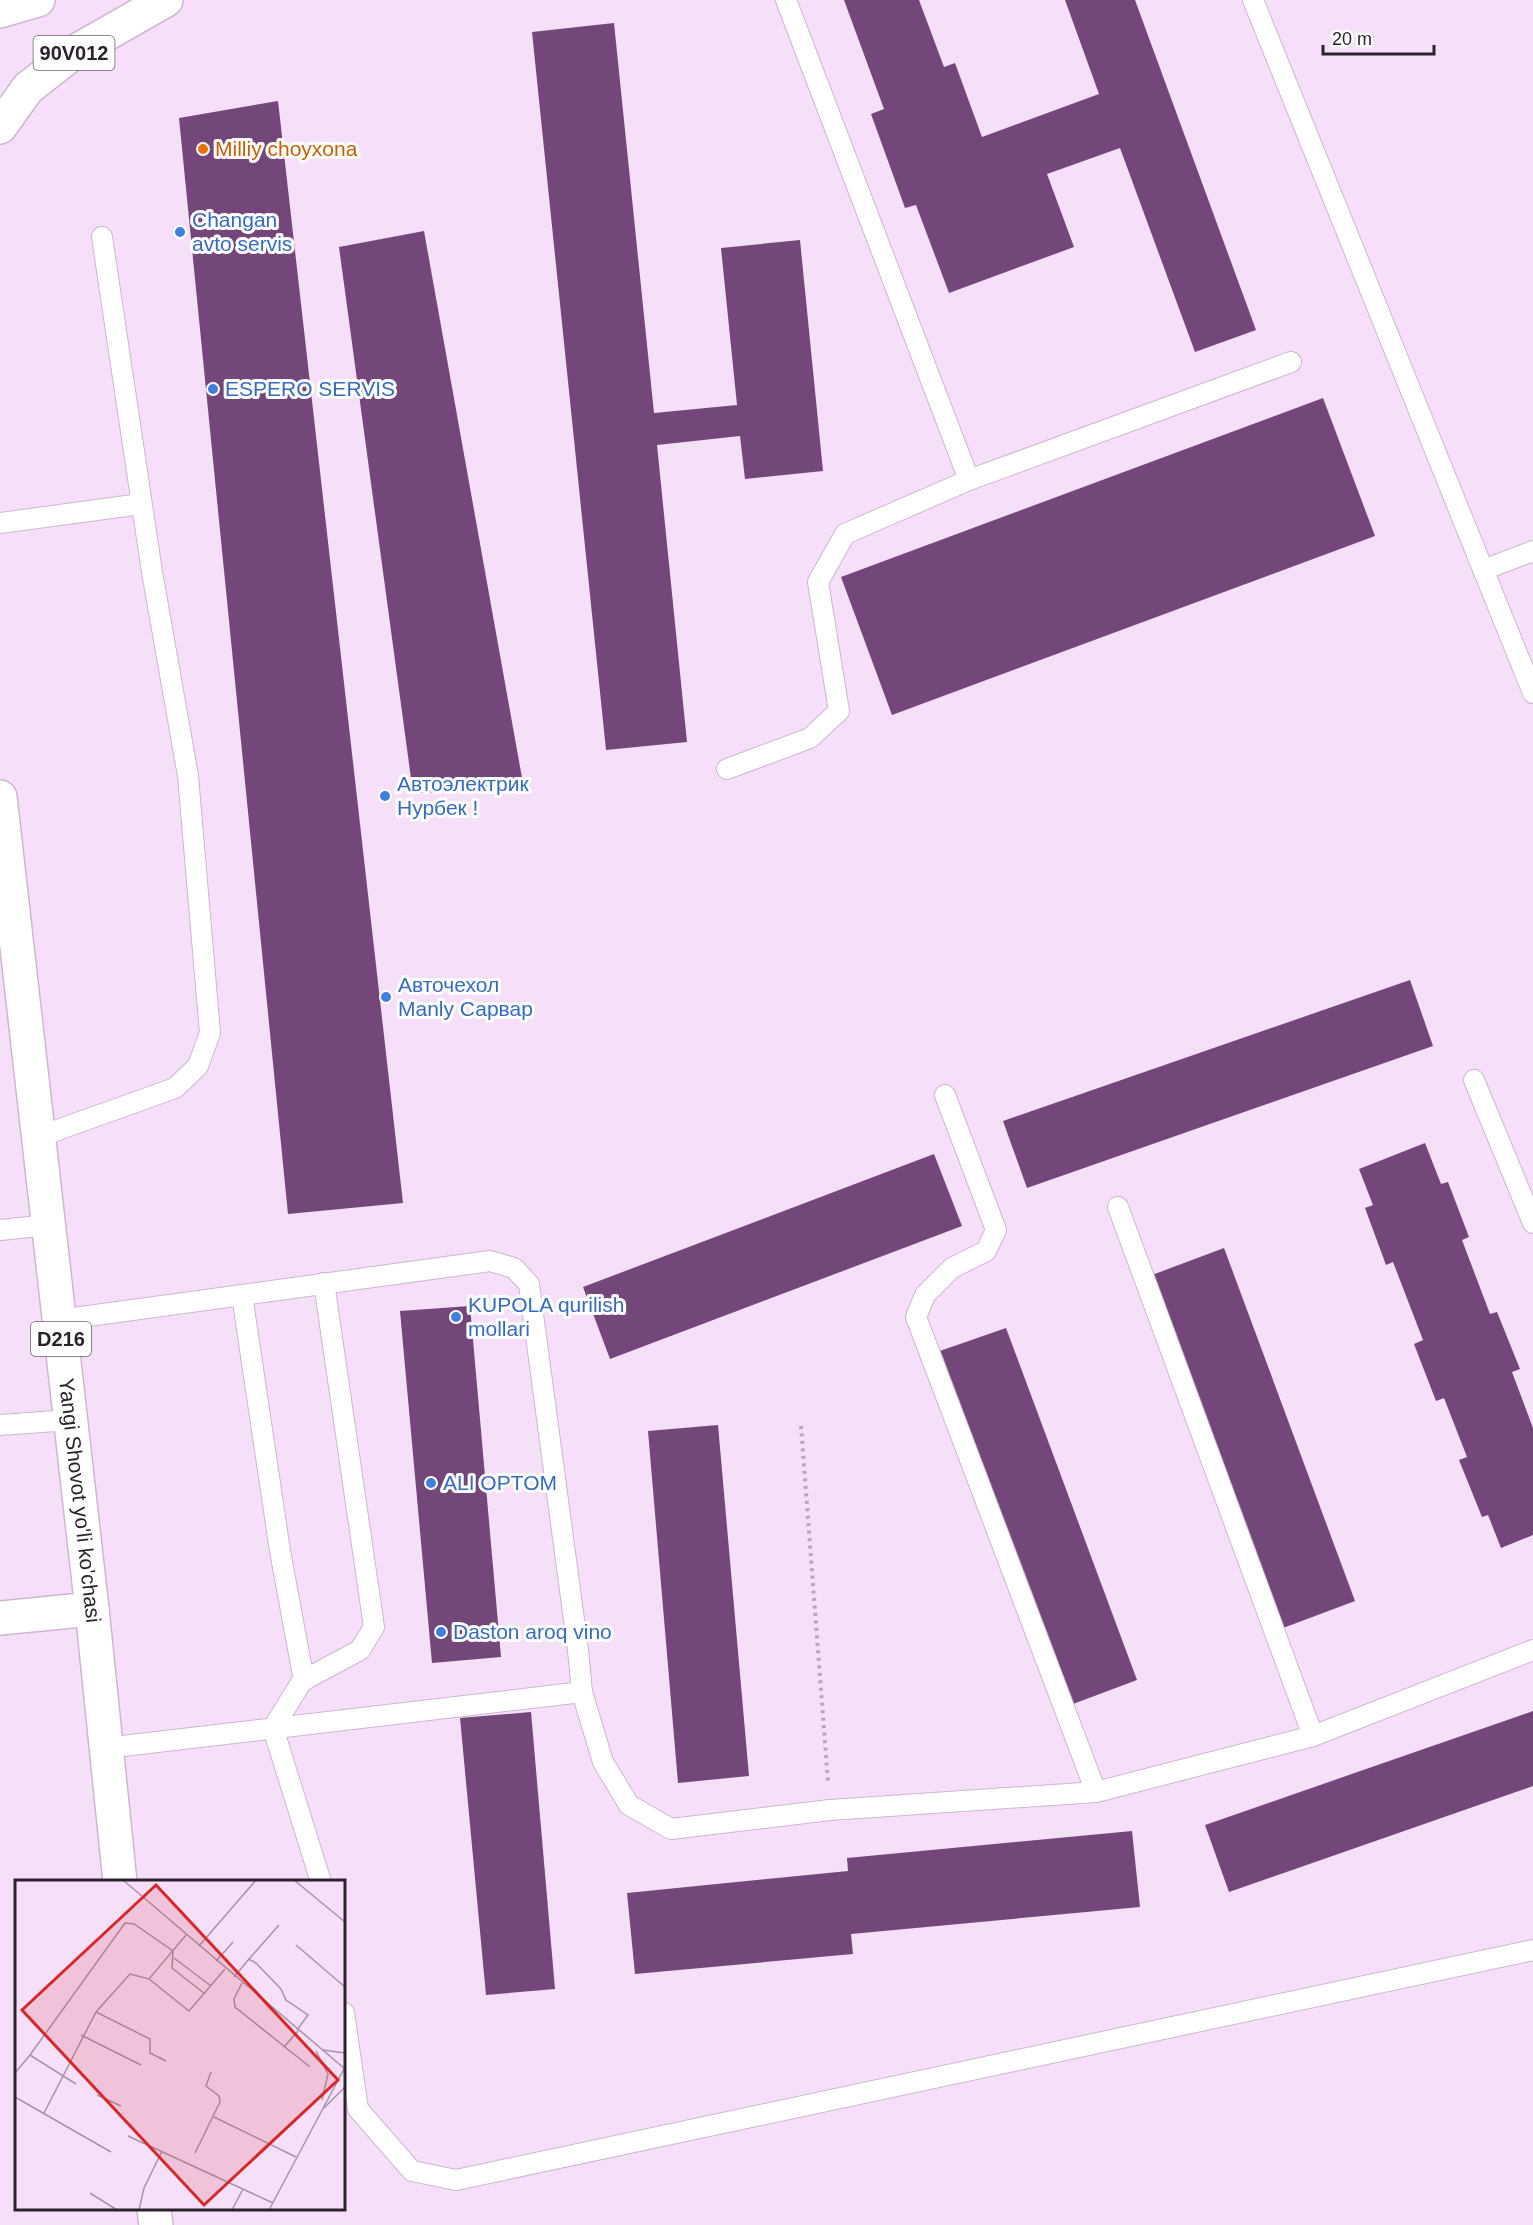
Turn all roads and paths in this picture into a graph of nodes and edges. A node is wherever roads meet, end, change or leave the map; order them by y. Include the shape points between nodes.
1 (38, 0) edge
2 (166, 0) edge
3 (786, 0) edge
4 (1253, 0) edge
5 (0, 11) edge
6 (0, 127) edge
7 (102, 237) dead end
8 (1291, 362) dead end
9 (969, 480) junction
10 (141, 504) junction
11 (0, 523) edge
12 (1533, 551) edge
13 (1483, 570) junction
14 (1533, 693) edge
15 (727, 769) dead end
16 (0, 797) edge
17 (1474, 1080) dead end
18 (945, 1095) dead end
19 (38, 1137) junction
20 (1118, 1207) dead end
21 (1533, 1223) edge
22 (48, 1225) junction
23 (0, 1230) edge
24 (324, 1283) junction
25 (242, 1295) junction
26 (59, 1320) junction
27 (70, 1420) junction
28 (0, 1425) edge
29 (801, 1426) dead end
30 (92, 1609) junction
31 (0, 1618) edge
32 (1533, 1650) edge
33 (304, 1681) junction
34 (582, 1692) junction
35 (273, 1728) junction
36 (1313, 1736) junction
37 (106, 1748) junction
38 (1096, 1792) junction
39 (830, 1810) junction
40 (120, 1880) edge
41 (321, 1880) edge
42 (1533, 1950) edge
43 (345, 2020) edge
44 (154, 2210) edge
45 (156, 2225) edge

1 - 5 main road
2 - 6 main road, 90V012 via 73,53 28,88
3 - 9 lane
4 - 13 lane
7 - 10 lane
8 - 9 lane
9 - 15 lane via 845,534 818,582 839,711 810,738
10 - 11 lane
10 - 19 lane via 188,776 210,1033 198,1066 175,1088
12 - 13 lane
13 - 14 lane
16 - 19 main road, Yangi Shovot yo'li ko'chasi / D216
17 - 21 lane
18 - 38 lane via 996,1230 986,1251 952,1268 925,1294 916,1317
19 - 22 main road, Yangi Shovot yo'li ko'chasi / D216
20 - 36 lane
22 - 23 lane
22 - 26 main road, Yangi Shovot yo'li ko'chasi / D216
24 - 25 lane
24 - 33 lane via 374,1627 360,1650
24 - 34 lane via 490,1260 514,1268 529,1284
25 - 26 lane
25 - 33 lane via 280,1551
26 - 27 main road, Yangi Shovot yo'li ko'chasi / D216
27 - 28 lane
27 - 30 main road, Yangi Shovot yo'li ko'chasi / D216
29 - 39 path
30 - 31 main road
30 - 37 main road, Yangi Shovot yo'li ko'chasi / D216
32 - 36 lane
33 - 35 lane
34 - 35 lane
34 - 39 lane via 603,1762 629,1805 671,1829
35 - 37 lane
35 - 41 lane
36 - 38 lane
37 - 40 main road, Yangi Shovot yo'li ko'chasi / D216
38 - 39 lane
42 - 43 lane via 456,2180 412,2171 358,2109
44 - 45 main road

